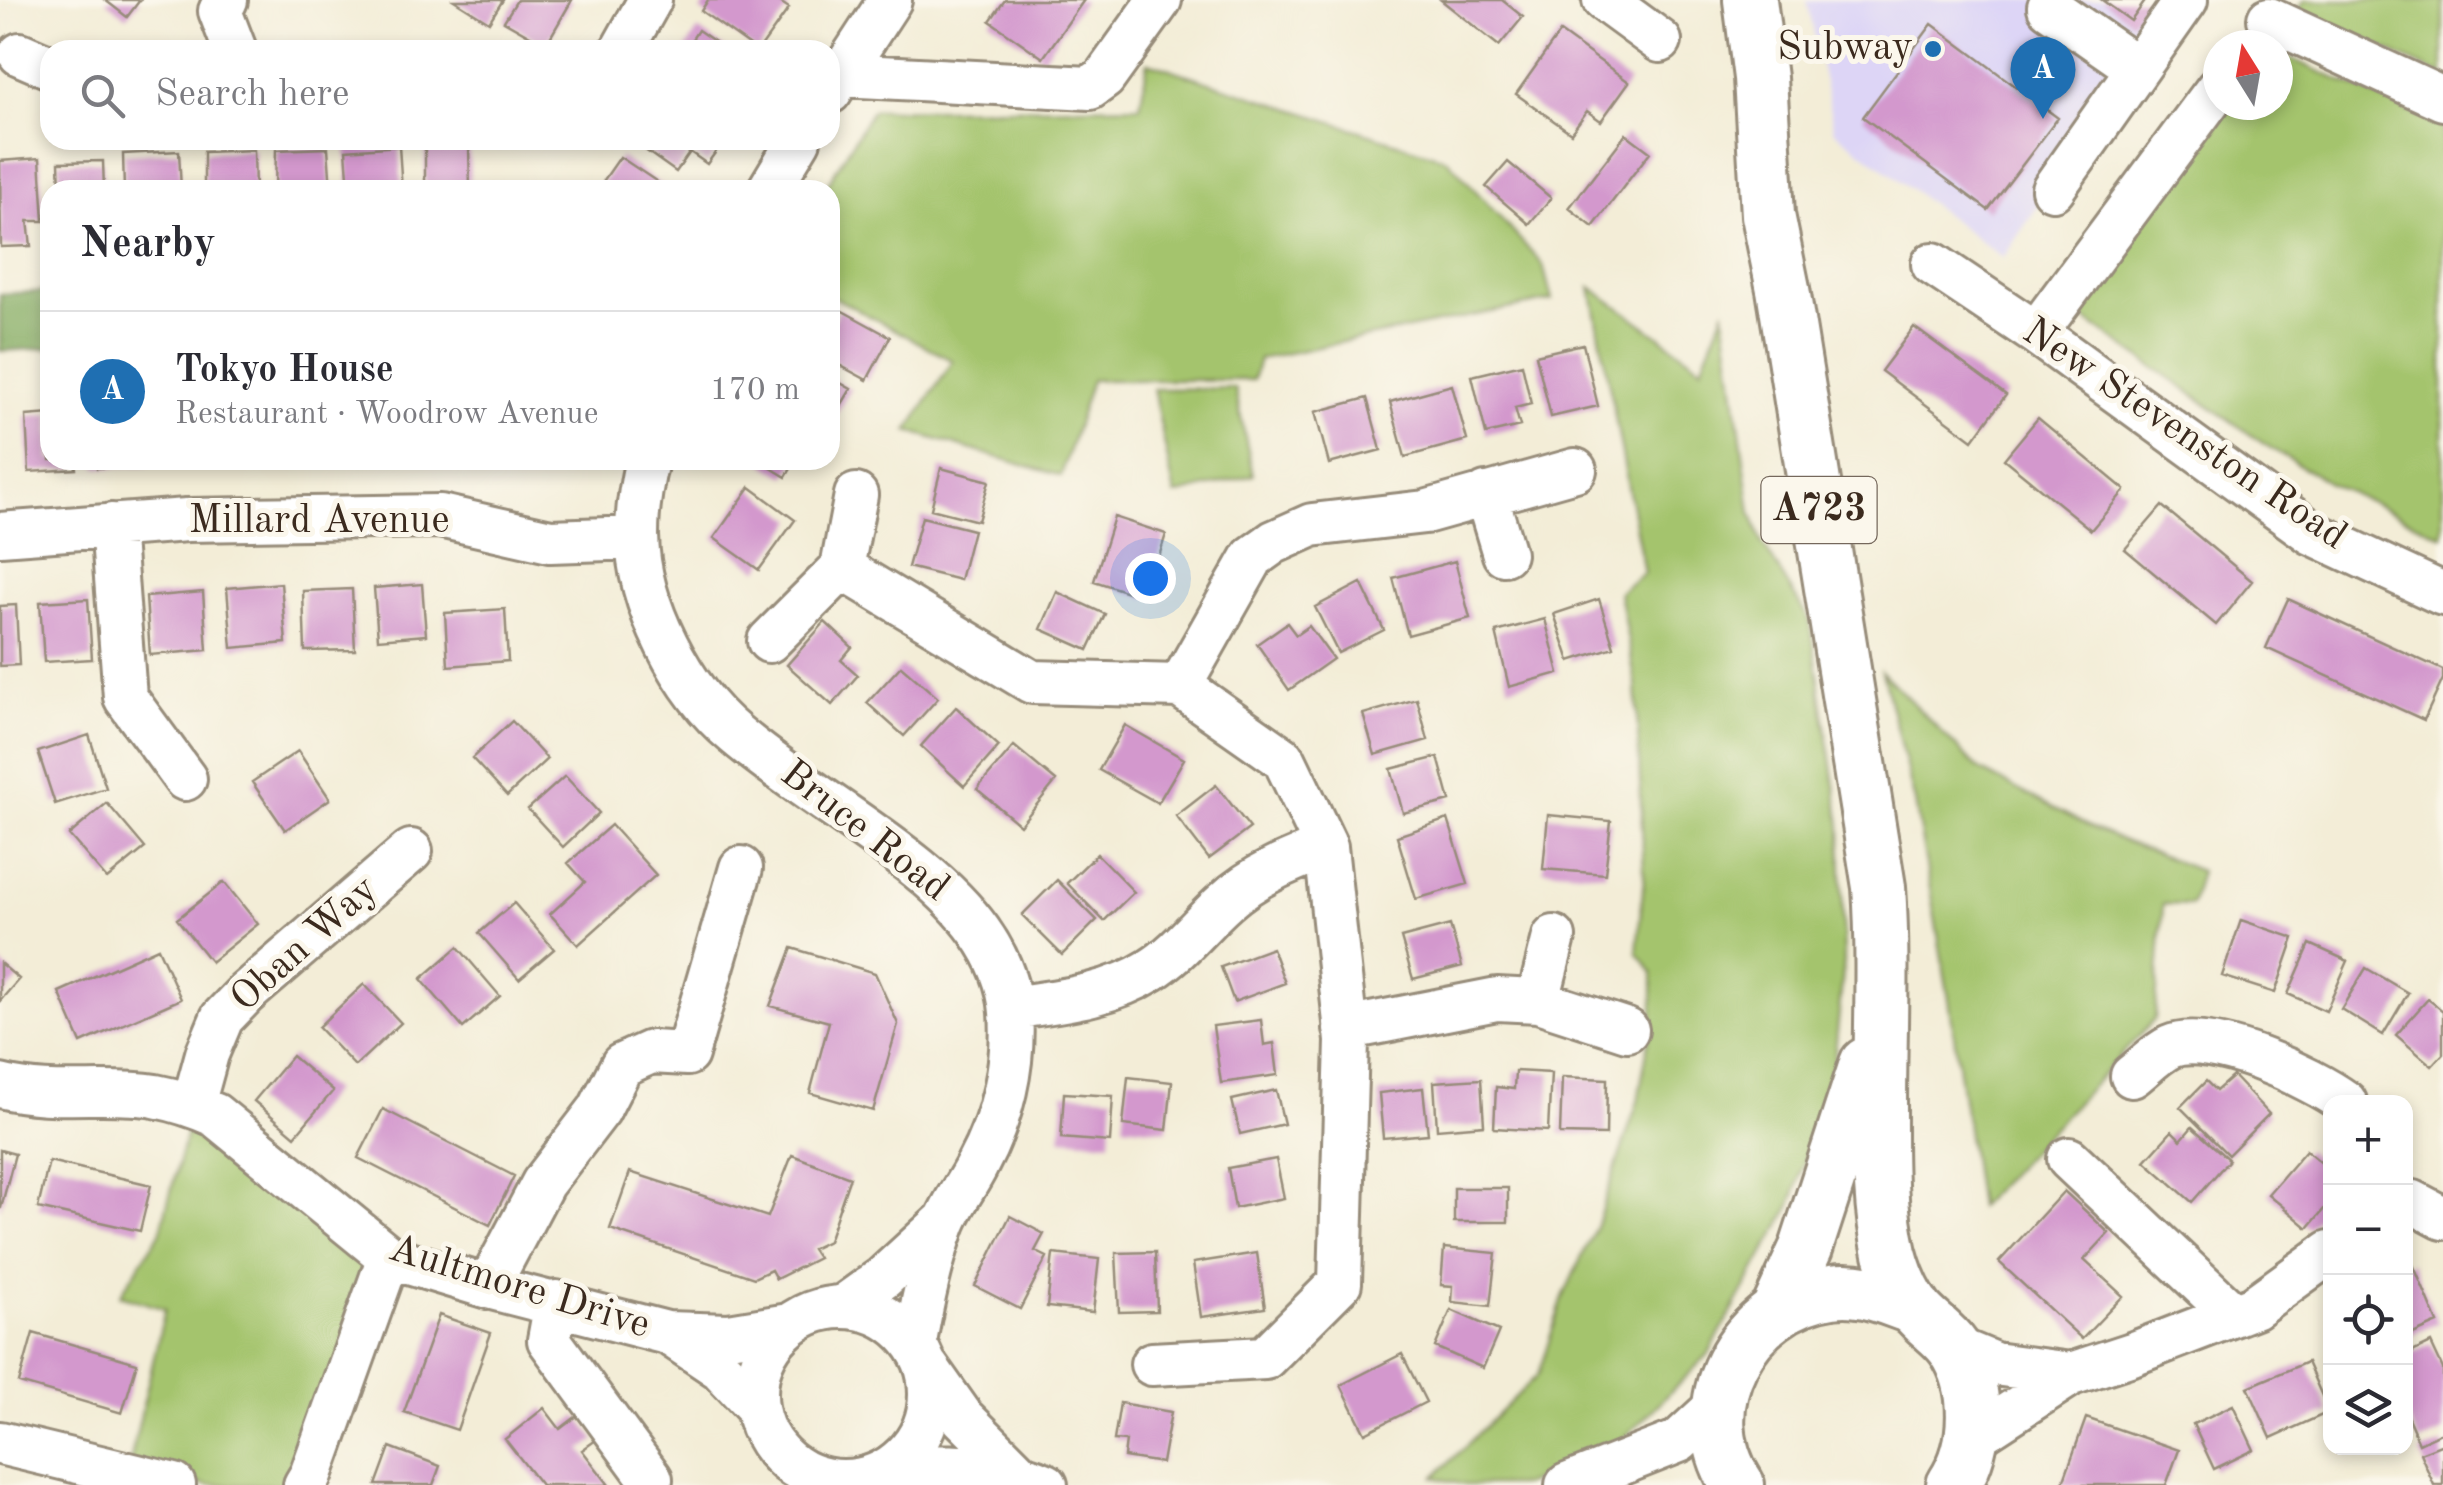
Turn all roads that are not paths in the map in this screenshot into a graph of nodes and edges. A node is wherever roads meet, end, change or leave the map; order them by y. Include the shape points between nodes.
1 (226, 0) edge
2 (650, 0) edge
3 (890, 0) edge
4 (1160, 0) edge
5 (1604, 0) edge
6 (1750, 0) edge
7 (2186, 0) edge
8 (2049, 7) dead end
9 (2268, 21) edge
10 (231, 40) edge
11 (628, 40) edge
12 (1660, 41) dead end
13 (2137, 68) junction
14 (840, 76) edge
15 (840, 84) edge
16 (2443, 99) edge
17 (2203, 108) edge
18 (793, 150) edge
19 (775, 180) edge
20 (2053, 189) dead end
21 (1933, 264) dead end
22 (2036, 333) junction
23 (645, 470) edge
24 (1575, 470) dead end
25 (1486, 494) junction
26 (856, 495) dead end
27 (112, 526) junction
28 (0, 534) edge
29 (637, 538) junction
30 (1504, 554) dead end
31 (842, 568) junction
32 (2443, 594) edge
33 (770, 641) dead end
34 (1180, 686) junction
35 (185, 779) dead end
36 (1326, 847) junction
37 (411, 851) dead end
38 (741, 868) dead end
39 (1554, 938) dead end
40 (1538, 1001) junction
41 (1011, 1008) junction
42 (1880, 1020) junction
43 (1345, 1029) junction
44 (1626, 1030) dead end
45 (2132, 1076) dead end
46 (0, 1086) edge
47 (2332, 1095) edge
48 (193, 1106) junction
49 (2069, 1159) dead end
50 (945, 1222) junction
51 (389, 1257) junction
52 (2323, 1257) edge
53 (488, 1287) junction
54 (556, 1302) junction
55 (844, 1306) junction
56 (1780, 1308) junction
57 (1915, 1308) junction
58 (2234, 1314) junction
59 (789, 1325) junction
60 (668, 1333) junction
61 (1953, 1347) junction
62 (921, 1355) junction
63 (1152, 1364) dead end
64 (2071, 1374) junction
65 (1718, 1405) junction
66 (756, 1406) junction
67 (0, 1443) edge
68 (784, 1472) edge
69 (1961, 1472) edge
70 (876, 1476) edge
71 (651, 1479) dead end
72 (1032, 1479) edge
73 (174, 1485) edge
74 (304, 1485) edge
75 (1567, 1485) edge
76 (1738, 1485) edge

1 - 10 street via 220,11
2 - 11 street
3 - 14 street
4 - 15 street via 1090,88
5 - 12 street
6 - 42 main road, A723 via 1768,215 1876,870
7 - 13 street
8 - 13 street
9 - 16 street
13 - 20 street
17 - 22 street
18 - 19 street
21 - 22 street, New Stevenston Road
22 - 32 street, New Stevenston Road via 2312,532
23 - 29 street, Bruce Road
24 - 25 street
25 - 30 street
25 - 34 street via 1425,512 1312,525 1274,542 1253,557
26 - 31 street
27 - 28 street, Millard Avenue
27 - 29 street, Millard Avenue via 440,516 550,541
27 - 35 street via 124,697
29 - 41 street, Bruce Road via 652,607 687,682 735,734 951,895 992,952
31 - 33 street
31 - 34 street via 1032,682
34 - 36 street via 1284,760
36 - 41 street via 1242,889 1170,957 1128,982
36 - 43 street
37 - 48 street, Oban Way via 222,1018
38 - 53 street via 687,1054 651,1052 622,1065 599,1110 543,1184
39 - 40 street
40 - 43 street via 1497,999
40 - 44 street
41 - 50 street, Bruce Road via 998,1122
42 - 56 main road, A723
42 - 57 main road, A723 via 1880,1194 1890,1254
43 - 63 street via 1340,1282 1265,1358
45 - 47 street via 2168,1047 2198,1041 2291,1070
46 - 48 street, Aultmore Drive via 59,1096 152,1096
48 - 51 street, Aultmore Drive via 214,1115
49 - 58 street
50 - 55 street, Bruce Road
50 - 62 street, Bruce Road via 926,1283
51 - 53 street, Aultmore Drive
51 - 74 street
52 - 58 street
53 - 54 street, Aultmore Drive
54 - 60 street, Aultmore Drive
54 - 71 street via 549,1340
55 - 59 street via 816,1310
55 - 62 street via 895,1323
56 - 57 main road, A723 via 1836,1290 1868,1292
56 - 65 main road, A723 via 1746,1337 1727,1370
57 - 61 main road, A723
58 - 64 street
59 - 60 street, Aultmore Drive via 729,1334
59 - 66 street via 768,1347
60 - 66 street, Aultmore Drive via 720,1368
61 - 64 street via 1994,1364
61 - 69 main road, A723 via 1972,1398
62 - 70 street via 932,1394 927,1422 914,1446
62 - 72 street via 963,1418
64 - 69 street
65 - 75 street via 1679,1440
65 - 76 main road, A723 via 1720,1442
66 - 68 street
67 - 73 street
68 - 70 street via 840,1482
70 - 72 street via 938,1466

